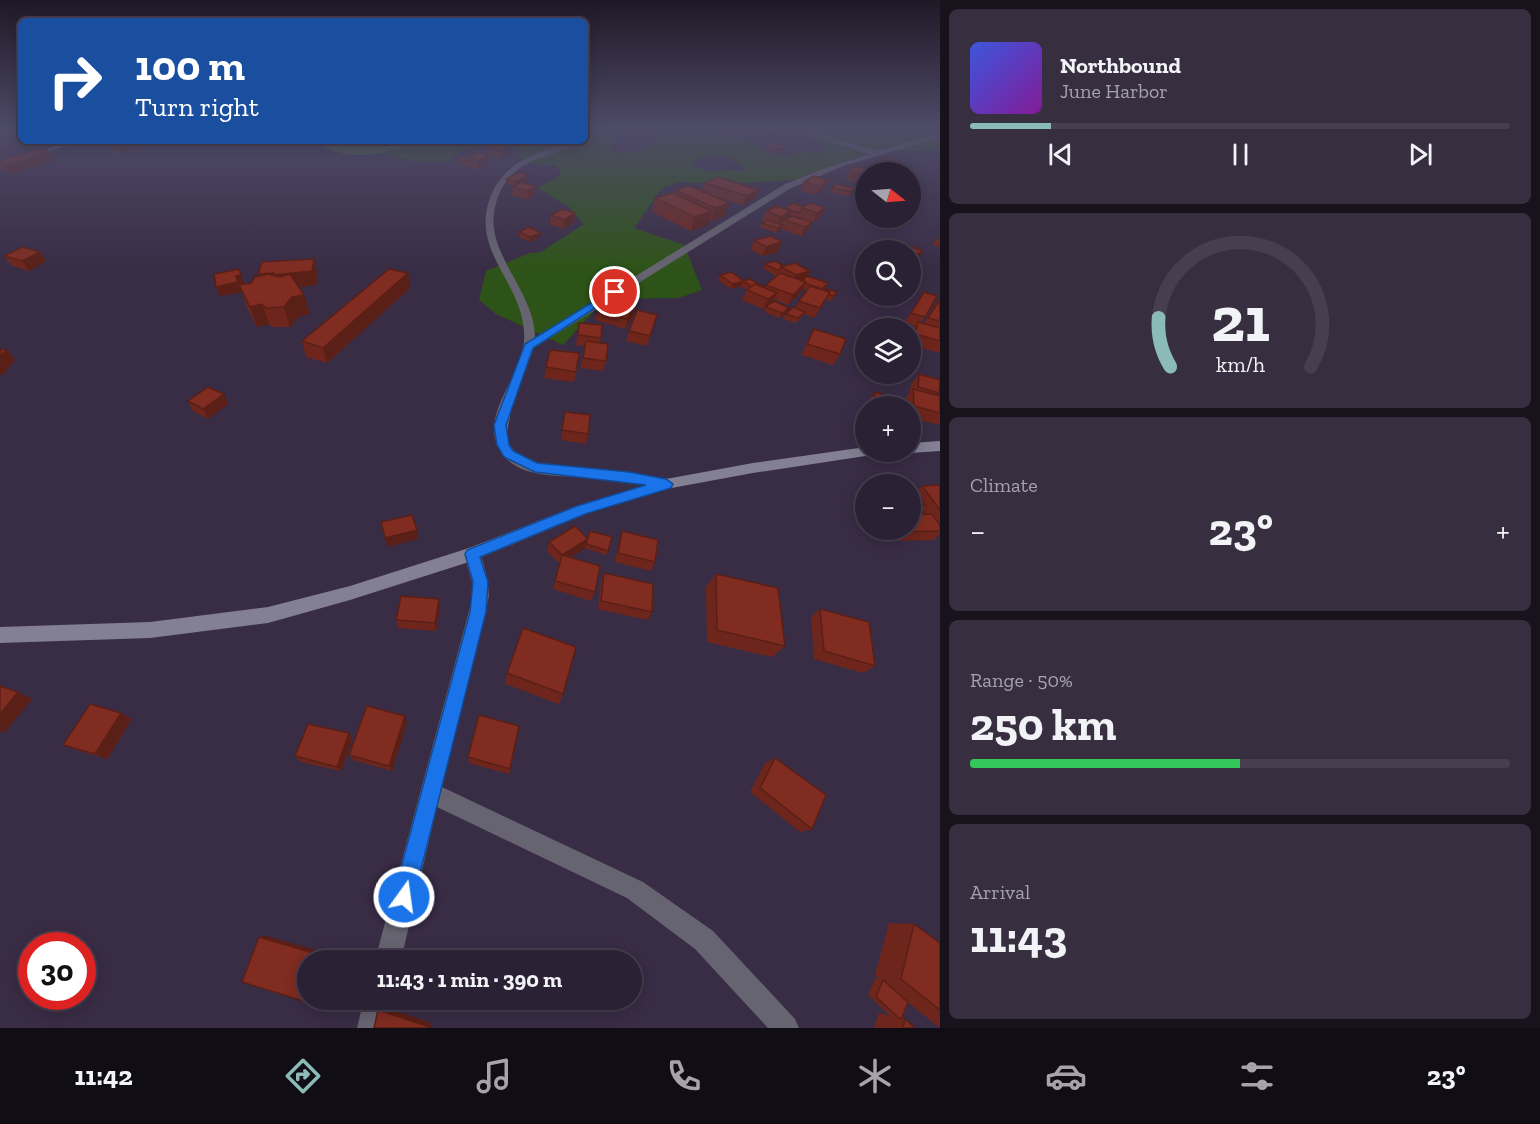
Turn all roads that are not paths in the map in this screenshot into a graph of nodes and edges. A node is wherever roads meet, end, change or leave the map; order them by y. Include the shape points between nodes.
1 (508, 175) edge
2 (810, 175) edge
3 (529, 346) junction
4 (940, 446) edge
5 (921, 447) edge
6 (855, 454) edge
7 (666, 484) junction
8 (472, 554) junction
9 (0, 634) edge
10 (430, 792) junction
11 (390, 950) edge
12 (374, 1010) edge
13 (370, 1028) edge
14 (786, 1028) edge

1 - 3 street via 487,216 493,245 527,309
2 - 3 street
3 - 7 street via 500,425 508,454 535,467
4 - 5 street
6 - 7 street
7 - 8 street via 581,510
8 - 9 street via 268,615 150,630
8 - 10 street via 481,596
10 - 11 street
10 - 14 street via 635,890 705,940
12 - 13 street

